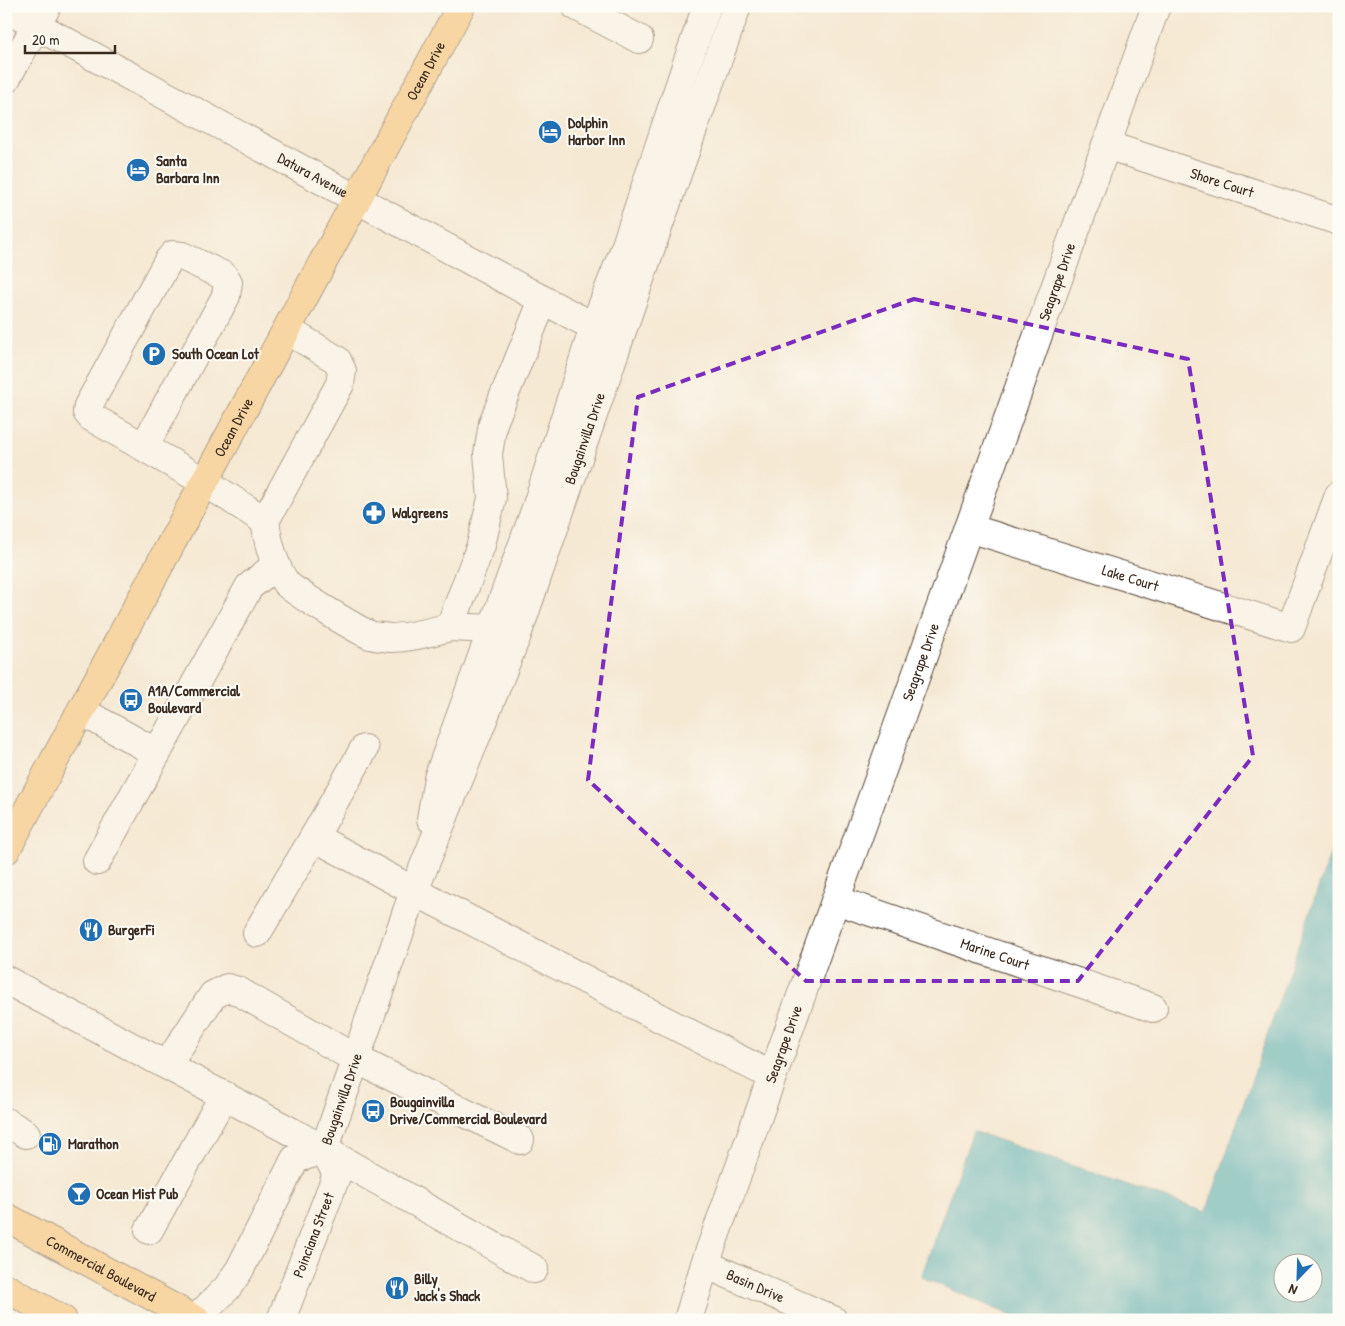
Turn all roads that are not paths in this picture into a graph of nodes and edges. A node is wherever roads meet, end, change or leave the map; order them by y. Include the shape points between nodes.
1 (461, 6) edge
2 (576, 6) edge
3 (707, 6) edge
4 (737, 6) edge
5 (1156, 6) edge
6 (6, 10) edge
7 (41, 16) edge
8 (639, 39) dead end
9 (6, 79) edge
10 (1106, 145) junction
11 (357, 200) junction
12 (1339, 221) edge
13 (543, 300) junction
14 (594, 327) junction
15 (287, 330) junction
16 (619, 340) junction
17 (144, 447) junction
18 (205, 482) junction
19 (1339, 495) edge
20 (265, 521) junction
21 (969, 528) junction
22 (276, 564) junction
23 (450, 627) junction
24 (504, 632) junction
25 (81, 711) junction
26 (364, 749) dead end
27 (157, 754) junction
28 (314, 837) junction
29 (6, 850) edge
30 (97, 861) dead end
31 (419, 880) junction
32 (836, 900) junction
33 (257, 933) dead end
34 (6, 980) edge
35 (1153, 1008) dead end
36 (356, 1059) junction
37 (167, 1065) junction
38 (772, 1076) junction
39 (224, 1095) junction
40 (520, 1140) dead end
41 (324, 1150) junction
42 (6, 1217) edge
43 (149, 1230) dead end
44 (705, 1264) junction
45 (534, 1269) dead end
46 (6, 1288) edge
47 (63, 1320) edge
48 (196, 1320) edge
49 (281, 1320) edge
50 (688, 1320) edge
51 (834, 1320) edge

1 - 11 main road, Ocean Drive
2 - 8 street
3 - 14 street, Bougainvilla Drive via 625,248
4 - 16 street, Bougainvilla Drive
5 - 10 street, Seagrape Drive
6 - 7 street, Datura Avenue
7 - 9 street
7 - 11 street, Datura Avenue
10 - 12 street, Shore Court
10 - 21 street, Seagrape Drive
11 - 13 street, Datura Avenue
11 - 15 main road, Ocean Drive
13 - 14 street, Datura Avenue
13 - 23 street via 493,423 488,454 492,498 481,545
14 - 16 street, Datura Avenue
14 - 24 street, Bougainvilla Drive via 536,508
15 - 18 main road, Ocean Drive
15 - 20 street via 337,360 342,372 340,384
16 - 24 street, Bougainvilla Drive
17 - 17 street via 91,417 87,412 88,406 168,261 173,255 182,256 224,276 228,282 226,296
17 - 18 street
18 - 20 street
18 - 25 main road, Ocean Drive
19 - 21 street, Lake Court via 1291,628
20 - 22 street
21 - 32 street, Seagrape Drive
22 - 23 street via 286,584 371,636 407,637
22 - 27 street via 249,587
23 - 24 street
24 - 31 street, Bougainvilla Drive
25 - 27 street
25 - 29 main road, Ocean Drive
26 - 28 street
27 - 30 street
28 - 31 street
28 - 33 street
31 - 36 street, Bougainvilla Drive
31 - 38 street
32 - 35 street, Marine Court
32 - 38 street, Seagrape Drive
34 - 37 street
36 - 37 street via 238,991 227,988 213,995
36 - 40 street
36 - 41 street, Bougainvilla Drive
37 - 39 street
38 - 44 street, Seagrape Drive
39 - 41 street
39 - 43 street
41 - 45 street
41 - 48 street, Bougainvilla Drive via 295,1159 240,1269 227,1288
41 - 49 street, Poinciana Street via 337,1174
42 - 48 main road, Commercial Boulevard
44 - 50 street, Seagrape Drive
44 - 51 street, Basin Drive
46 - 47 main road

